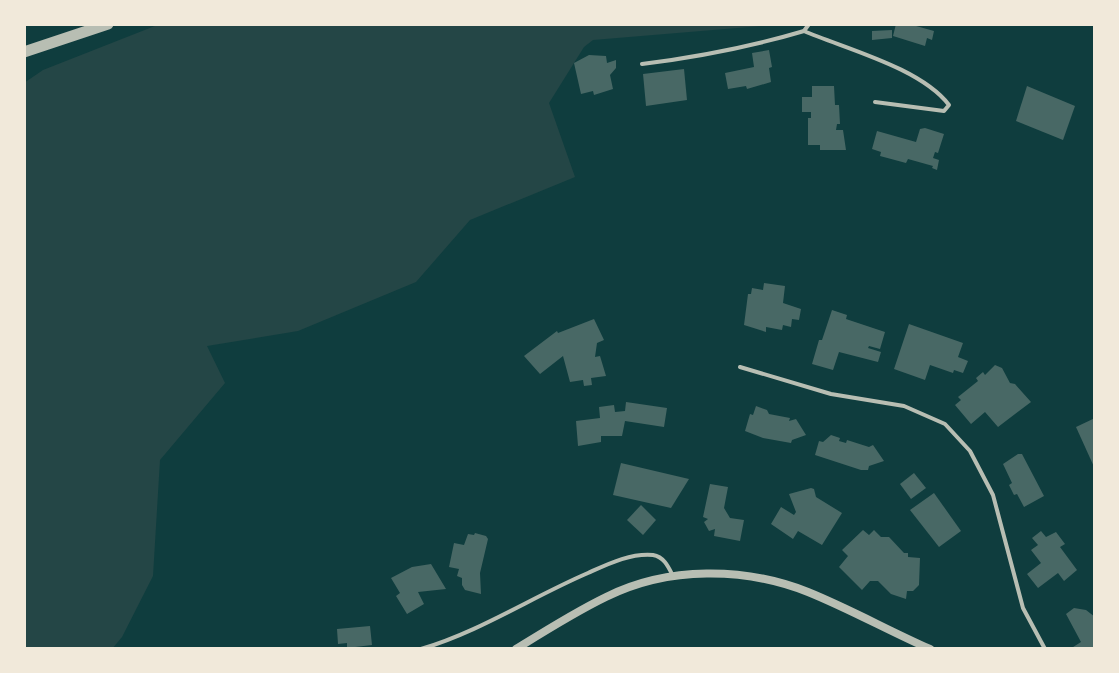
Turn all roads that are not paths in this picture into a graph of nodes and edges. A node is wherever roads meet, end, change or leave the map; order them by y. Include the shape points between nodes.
1 (108, 24) edge
2 (809, 24) edge
3 (804, 31) junction
4 (24, 52) edge
5 (642, 64) dead end
6 (875, 102) dead end
7 (740, 367) dead end
8 (673, 576) junction
9 (421, 649) edge
10 (516, 649) edge
11 (930, 649) edge
12 (1045, 649) edge

1 - 4 street
2 - 3 lane
3 - 5 lane via 701,57
3 - 6 lane via 867,53 940,93 949,105 944,111
7 - 12 lane via 831,394 904,406 945,424 979,464 993,495 1023,608
8 - 9 lane via 655,555 622,559
8 - 10 street via 608,595
8 - 11 street via 732,575 782,583

